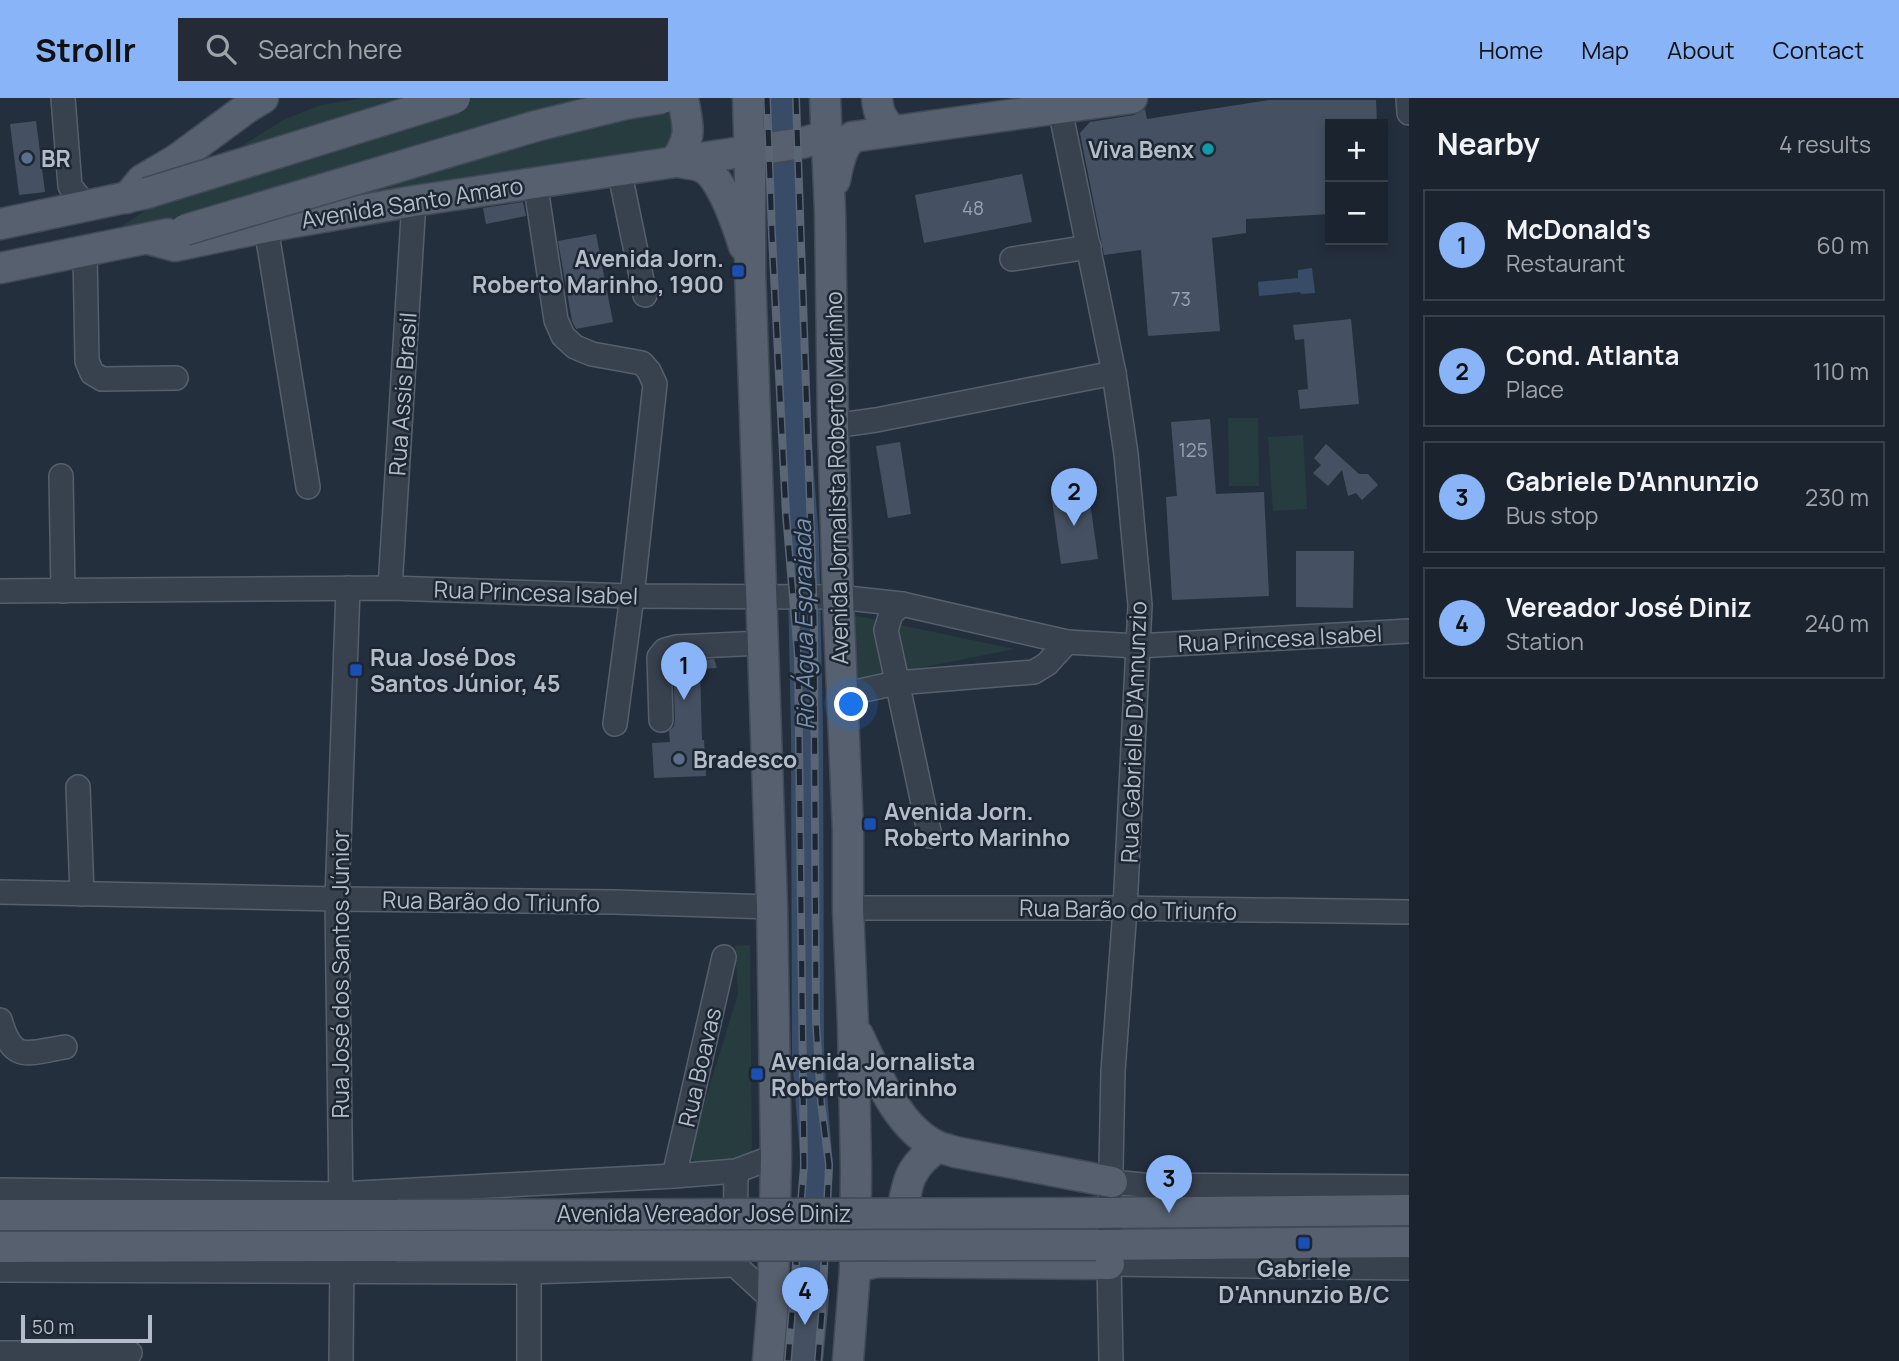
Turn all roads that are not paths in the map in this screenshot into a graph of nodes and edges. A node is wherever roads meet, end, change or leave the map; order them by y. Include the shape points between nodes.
1 (63, 98) edge
2 (263, 98) edge
3 (455, 98) edge
4 (663, 98) edge
5 (683, 98) edge
6 (748, 98) edge
7 (825, 98) edge
8 (877, 98) edge
9 (1132, 98) edge
10 (1408, 98) edge
11 (1060, 108) junction
12 (1409, 113) edge
13 (894, 131) junction
14 (814, 139) junction
15 (760, 149) junction
16 (675, 162) junction
17 (619, 170) junction
18 (536, 181) junction
19 (137, 195) junction
20 (78, 196) junction
21 (414, 201) junction
22 (830, 211) junction
23 (0, 224) edge
24 (266, 226) junction
25 (149, 239) junction
26 (1089, 247) junction
27 (85, 252) junction
28 (1012, 259) dead end
29 (750, 262) junction
30 (0, 268) edge
31 (645, 295) dead end
32 (1114, 373) junction
33 (176, 378) dead end
34 (833, 426) junction
35 (61, 476) dead end
36 (309, 487) dead end
37 (348, 588) junction
38 (390, 588) junction
39 (0, 591) edge
40 (63, 591) junction
41 (632, 596) junction
42 (763, 596) junction
43 (835, 597) junction
44 (902, 604) junction
45 (1409, 631) edge
46 (1067, 642) junction
47 (762, 643) junction
48 (1137, 646) junction
49 (897, 682) junction
50 (842, 695) junction
51 (661, 720) dead end
52 (615, 724) dead end
53 (78, 787) dead end
54 (930, 836) dead end
55 (0, 892) edge
56 (82, 894) junction
57 (337, 899) junction
58 (772, 908) junction
59 (848, 908) junction
60 (1125, 909) junction
61 (1409, 912) edge
62 (724, 957) dead end
63 (0, 1020) edge
64 (853, 1026) junction
65 (65, 1047) dead end
66 (938, 1147) junction
67 (776, 1156) junction
68 (736, 1171) junction
69 (674, 1176) junction
70 (1112, 1182) junction
71 (1409, 1187) edge
72 (0, 1190) edge
73 (341, 1205) junction
74 (1409, 1210) edge
75 (1103, 1213) junction
76 (0, 1215) edge
77 (1409, 1242) edge
78 (0, 1247) edge
79 (1105, 1251) junction
80 (342, 1259) junction
81 (908, 1262) junction
82 (735, 1265) junction
83 (1409, 1268) edge
84 (855, 1269) junction
85 (0, 1270) edge
86 (529, 1272) junction
87 (773, 1300) junction
88 (0, 1353) edge
89 (130, 1353) dead end
90 (341, 1361) edge
91 (529, 1361) edge
92 (768, 1361) edge
93 (848, 1361) edge
94 (1111, 1361) edge

1 - 20 street
2 - 19 main road via 142,180
3 - 19 main road, bridge
4 - 25 main road, bridge via 536,126
5 - 16 main road via 688,134
6 - 15 main road
7 - 14 main road, Avenida Jornalista Roberto Marinho
8 - 13 main road via 878,113
9 - 11 main road
10 - 12 street
11 - 13 main road
11 - 26 street, Rua Gabrielle D'Annunzio
13 - 22 main road via 852,137 846,143
14 - 15 main road, Avenida Santo Amaro
14 - 22 main road, Avenida Jornalista Roberto Marinho
15 - 16 main road, Avenida Santo Amaro
15 - 29 main road
16 - 17 main road, Avenida Santo Amaro
16 - 29 main road via 710,173
17 - 18 main road, Avenida Santo Amaro
17 - 31 street
18 - 21 main road, Avenida Santo Amaro
18 - 41 street via 556,320 563,336 592,354 636,361 655,384
19 - 20 main road
20 - 23 main road via 56,212
21 - 24 main road, Avenida Santo Amaro
21 - 38 street, Rua Assis Brasil
22 - 34 main road, Avenida Jornalista Roberto Marinho
24 - 25 main road, Avenida Santo Amaro via 175,246
24 - 36 street
25 - 27 main road, Avenida Santo Amaro
26 - 28 street
26 - 32 street, Rua Gabrielle D'Annunzio
27 - 30 main road, Avenida Santo Amaro
27 - 33 street via 87,361 92,373 102,379
29 - 42 main road
32 - 34 street
32 - 48 street, Rua Gabrielle D'Annunzio via 1140,605
34 - 43 main road, Avenida Jornalista Roberto Marinho
35 - 40 street
37 - 38 street, Rua Princesa Isabel
37 - 40 street, Rua Princesa Isabel
37 - 57 street, Rua José dos Santos Júnior
38 - 41 street, Rua Princesa Isabel
39 - 40 street, Rua Princesa Isabel
41 - 42 street, Rua Princesa Isabel
41 - 52 street
42 - 43 street, Rua Princesa Isabel
42 - 47 main road
43 - 44 street, Rua Princesa Isabel
43 - 50 main road, Avenida Jornalista Roberto Marinho
44 - 46 street, Rua Princesa Isabel
44 - 49 street via 891,614 886,629
45 - 48 street, Rua Princesa Isabel
46 - 48 street, Rua Princesa Isabel
46 - 49 street via 1034,672
47 - 51 street via 665,650 659,657
47 - 58 main road
48 - 60 street, Rua Gabrielle D'Annunzio
49 - 50 street
49 - 54 street
50 - 59 main road, Avenida Jornalista Roberto Marinho
53 - 56 street
55 - 56 street, Rua Barão do Triunfo
56 - 57 street, Rua Barão do Triunfo
57 - 58 street, Rua Barão do Triunfo
57 - 73 street, Rua José dos Santos Júnior
58 - 67 main road
59 - 60 street, Rua Barão do Triunfo
59 - 64 main road, Avenida Jornalista Roberto Marinho
60 - 61 street, Rua Barão do Triunfo
60 - 70 street, Rua Gabrielle D'Annunzio via 1113,1071
62 - 69 street, Rua Boavas
63 - 65 street via 16,1051
64 - 66 main road via 891,1100 919,1134
64 - 84 main road, Avenida Jornalista Roberto Marinho
66 - 70 main road
66 - 81 main road via 911,1175 906,1194 898,1248
67 - 68 street, Avenida Vereador José Diniz
67 - 87 main road
68 - 69 street, Avenida Vereador José Diniz
68 - 82 street
69 - 73 street, Avenida Vereador José Diniz
70 - 71 street
70 - 75 street, Rua Gabrielle D'Annunzio
72 - 73 street, Avenida Vereador José Diniz
73 - 75 main road, Avenida Vereador José Diniz, bridge via 397,1215
73 - 76 main road, Avenida Vereador José Diniz
73 - 80 street, Rua José dos Santos Júnior
74 - 75 main road, Avenida Vereador José Diniz
75 - 79 street, Rua Gabrielle D'Annunzio
77 - 79 main road, Avenida Vereador José Diniz
78 - 80 main road, Avenida Vereador José Diniz
79 - 80 main road, Avenida Vereador José Diniz, bridge via 396,1246
79 - 81 main road
79 - 83 street, Avenida Vereador José Diniz
79 - 94 street, Rua Gabrielle D'Annunzio
80 - 85 street, Avenida Vereador José Diniz
80 - 86 street, Avenida Vereador José Diniz
80 - 90 street, Rua José dos Santos Júnior
81 - 84 main road via 878,1262
82 - 86 street, Avenida Vereador José Diniz
82 - 87 street
84 - 93 main road, Avenida Jornalista Roberto Marinho
86 - 91 street
87 - 92 main road
88 - 89 street

